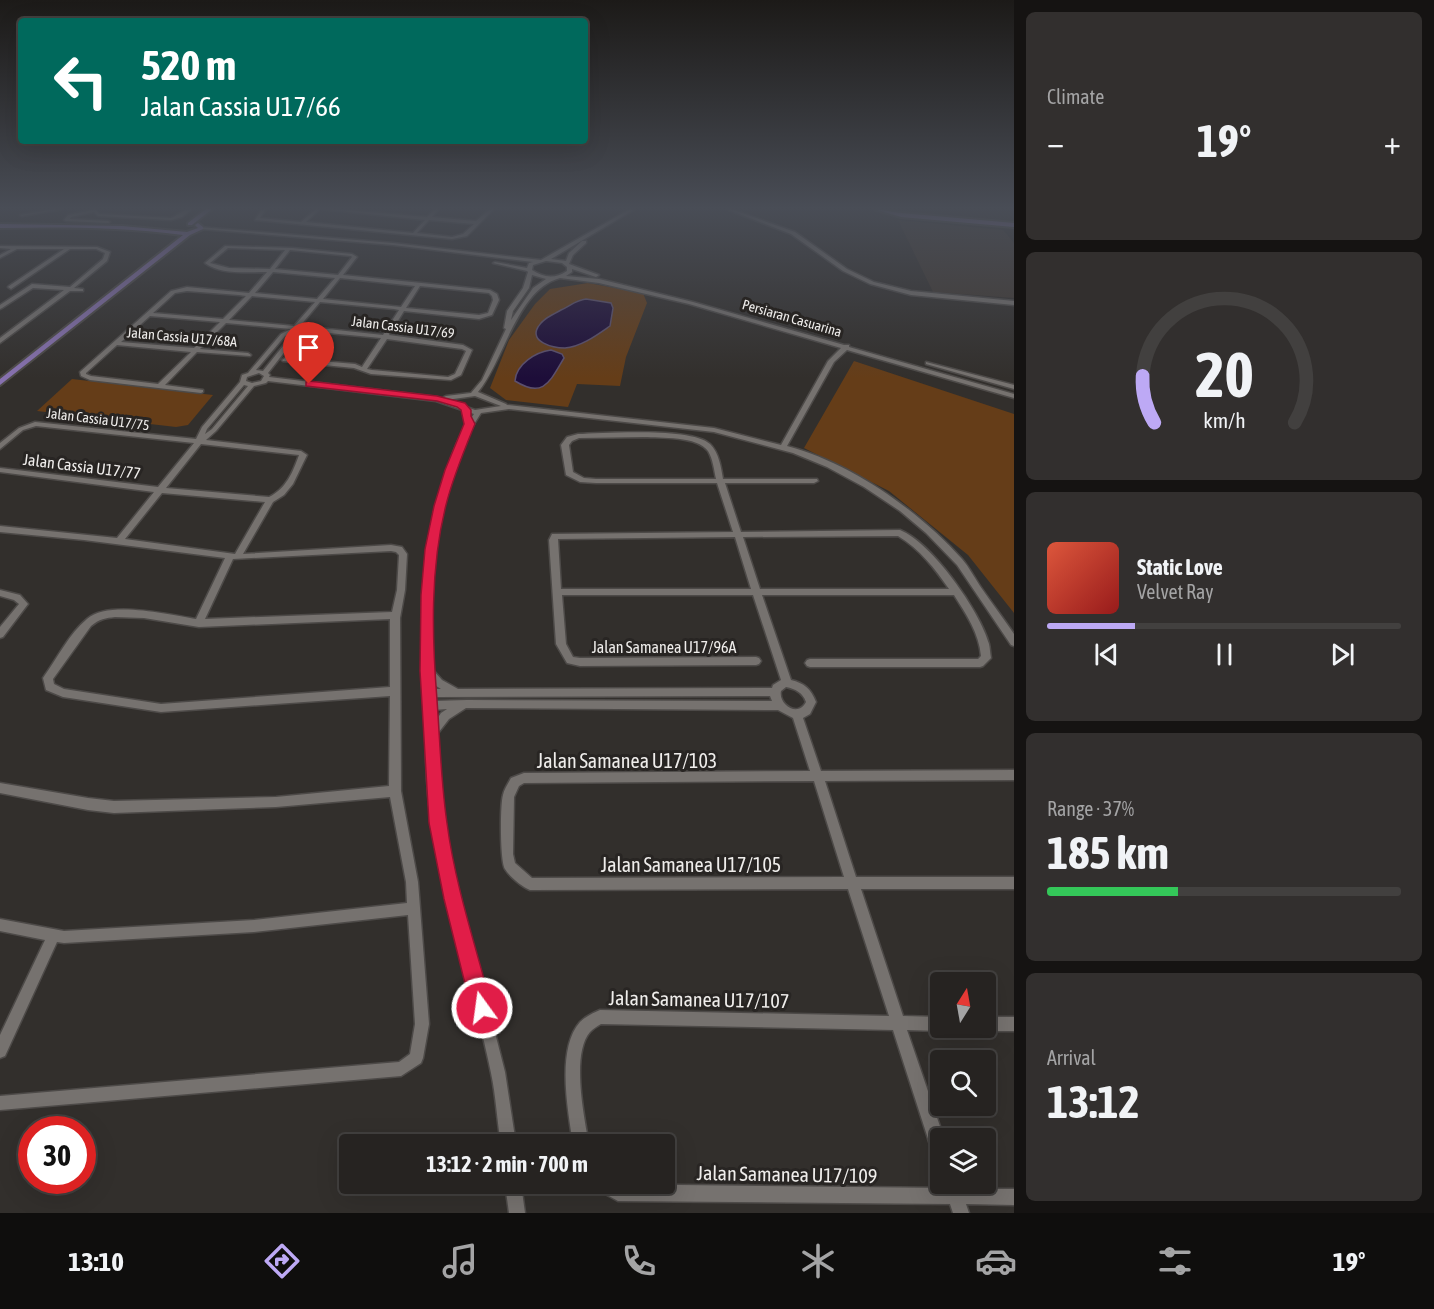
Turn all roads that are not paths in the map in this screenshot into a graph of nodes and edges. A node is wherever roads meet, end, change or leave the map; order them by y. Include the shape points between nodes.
1 (568, 265) edge
2 (43, 266) edge
3 (98, 266) edge
4 (134, 266) edge
5 (148, 266) edge
6 (214, 266) edge
7 (275, 266) edge
8 (347, 266) edge
9 (507, 266) edge
10 (531, 266) edge
11 (570, 266) edge
12 (838, 266) edge
13 (271, 270) junction
14 (529, 271) junction
15 (337, 276) junction
16 (561, 277) junction
17 (552, 278) junction
18 (418, 285) junction
19 (11, 287) dead end
20 (71, 288) junction
21 (81, 291) dead end
22 (252, 293) junction
23 (317, 300) junction
24 (1014, 303) edge
25 (0, 307) edge
26 (401, 309) junction
27 (148, 314) junction
28 (224, 321) junction
29 (294, 329) junction
30 (507, 333) junction
31 (384, 337) junction
32 (0, 341) edge
33 (115, 344) junction
34 (848, 346) junction
35 (195, 351) junction
36 (267, 353) junction
37 (248, 355) dead end
38 (279, 355) junction
39 (285, 360) dead end
40 (364, 369) junction
41 (251, 372) junction
42 (0, 375) edge
43 (266, 376) junction
44 (485, 380) junction
45 (243, 382) junction
46 (0, 383) edge
47 (252, 385) junction
48 (160, 386) junction
49 (1014, 387) edge
50 (201, 391) dead end
51 (470, 395) junction
52 (1014, 396) edge
53 (488, 398) junction
54 (437, 399) junction
55 (463, 407) junction
56 (509, 407) junction
57 (487, 408) junction
58 (479, 411) junction
59 (470, 424) junction
60 (198, 442) junction
61 (1, 446) edge
62 (783, 447) junction
63 (0, 470) edge
64 (720, 481) junction
65 (814, 481) dead end
66 (160, 490) junction
67 (273, 499) junction
68 (0, 529) edge
69 (738, 534) junction
70 (119, 541) junction
71 (234, 556) junction
72 (557, 592) junction
73 (757, 592) junction
74 (956, 592) junction
75 (0, 593) edge
76 (396, 615) junction
77 (199, 623) junction
78 (0, 634) edge
79 (1014, 642) edge
80 (756, 661) dead end
81 (810, 663) dead end
82 (428, 671) junction
83 (787, 683) junction
84 (395, 691) junction
85 (467, 692) junction
86 (774, 692) junction
87 (428, 693) junction
88 (467, 704) junction
89 (429, 706) junction
90 (779, 706) junction
91 (797, 714) junction
92 (430, 735) junction
93 (1014, 775) edge
94 (818, 777) junction
95 (0, 788) edge
96 (394, 791) junction
97 (853, 883) junction
98 (1014, 883) edge
99 (530, 884) joint
100 (414, 908) junction
101 (0, 925) edge
102 (54, 935) junction
103 (899, 1024) junction
104 (930, 1024) edge
105 (996, 1024) edge
106 (1014, 1024) edge
107 (0, 1051) edge
108 (0, 1103) edge
109 (933, 1128) edge
110 (507, 1134) edge
111 (580, 1134) edge
112 (930, 1190) edge
113 (675, 1192) edge
114 (514, 1194) edge
115 (954, 1194) edge
116 (988, 1194) edge
117 (1014, 1197) edge
118 (517, 1213) edge
119 (961, 1213) edge

1 - 16 street via 568,273
2 - 19 street
3 - 20 street
4 - 42 main road
5 - 46 main road
6 - 13 street
7 - 13 street
8 - 15 street
9 - 14 street
10 - 14 street
11 - 49 street, Persiaran Casuarina
12 - 24 street via 872,284 911,293
13 - 15 street
13 - 22 street
14 - 17 street, Persiaran Casuarina
14 - 30 street via 526,288 510,310
15 - 18 street
15 - 23 street
16 - 17 street, Persiaran Casuarina
16 - 34 street, Persiaran Casuarina via 599,281 691,303
17 - 30 street via 535,289
18 - 26 street
18 - 26 street via 490,292 496,300 490,314 479,317
20 - 21 street
20 - 25 street via 29,287
20 - 32 street
22 - 23 street
22 - 27 street via 187,289 173,292
22 - 28 street
23 - 26 street
23 - 29 street
26 - 31 street
27 - 28 street, Jalan Cassia U17/69
27 - 33 street
28 - 29 street, Jalan Cassia U17/69
28 - 35 street
29 - 31 street, Jalan Cassia U17/69
29 - 36 street
29 - 38 street via 294,336
30 - 44 street
31 - 40 street
31 - 40 street, Jalan Cassia U17/69 via 463,346 469,350 458,375 449,379
33 - 35 street, Jalan Cassia U17/68A
33 - 48 street via 83,375
34 - 52 street, Persiaran Casuarina
34 - 62 street via 831,361
35 - 37 street, Jalan Cassia U17/68A
35 - 48 street
36 - 38 street
36 - 41 street
38 - 43 street
39 - 40 street
41 - 43 street
41 - 45 street
43 - 47 street
43 - 54 street
44 - 51 street
44 - 53 street
45 - 47 street
45 - 60 street via 204,428
47 - 60 street via 214,430
48 - 50 street
51 - 53 street
51 - 54 street
51 - 55 street via 462,400
53 - 56 street
53 - 57 street
54 - 55 street
55 - 58 street
55 - 59 street
56 - 57 street
56 - 62 street via 714,430
57 - 58 street
58 - 59 street
59 - 82 street via 450,470 431,549
60 - 61 street, Jalan Cassia U17/75 via 35,424 27,425
60 - 66 street
60 - 67 street, Jalan Cassia U17/75 via 301,453 283,493
62 - 79 street via 830,465 903,509 960,563
63 - 66 street, Jalan Cassia U17/77
64 - 64 street via 712,452 705,443 691,438 578,436 565,445 568,473 583,480
64 - 65 street
64 - 69 street
66 - 67 street, Jalan Cassia U17/77
66 - 70 street
67 - 71 street
68 - 70 street
69 - 72 street via 555,536
69 - 73 street
69 - 74 street via 900,533 931,557
70 - 71 street
71 - 76 street via 399,549 403,554
71 - 77 street
72 - 73 street
72 - 80 street, Jalan Samanea U17/96A via 561,644 570,660
73 - 74 street
73 - 83 street
74 - 81 street via 987,645 986,658 980,663
75 - 78 street via 17,597 24,604
76 - 77 street
76 - 84 street
77 - 84 street via 118,612 104,614 91,620 48,678 50,687 63,693 161,708
82 - 85 street via 450,689
82 - 87 street
83 - 86 street
83 - 91 street via 802,688 810,697 808,711
84 - 96 street
85 - 86 street
85 - 87 street
86 - 90 street
87 - 89 street
88 - 89 street
88 - 90 street
88 - 92 street via 445,716
89 - 92 street
90 - 91 street
91 - 94 street
92 - 110 street via 438,823 498,1074
93 - 94 street, Jalan Samanea U17/103
94 - 97 street
94 - 99 street, Jalan Samanea U17/103 via 524,778 515,782 508,796 507,854 510,866
95 - 96 street via 114,807 276,802
96 - 100 street
97 - 98 street, Jalan Samanea U17/105
97 - 99 street, Jalan Samanea U17/105
97 - 103 street
100 - 102 street via 254,926
100 - 108 street via 422,1024 416,1058 401,1070
101 - 102 street
102 - 107 street
103 - 104 street, Jalan Samanea U17/107
103 - 109 street
103 - 111 street, Jalan Samanea U17/107 via 600,1017 585,1027 576,1045 573,1074
105 - 106 street
112 - 113 street, Jalan Samanea U17/109
114 - 118 street
115 - 119 street
116 - 117 street, Jalan Samanea U17/109

